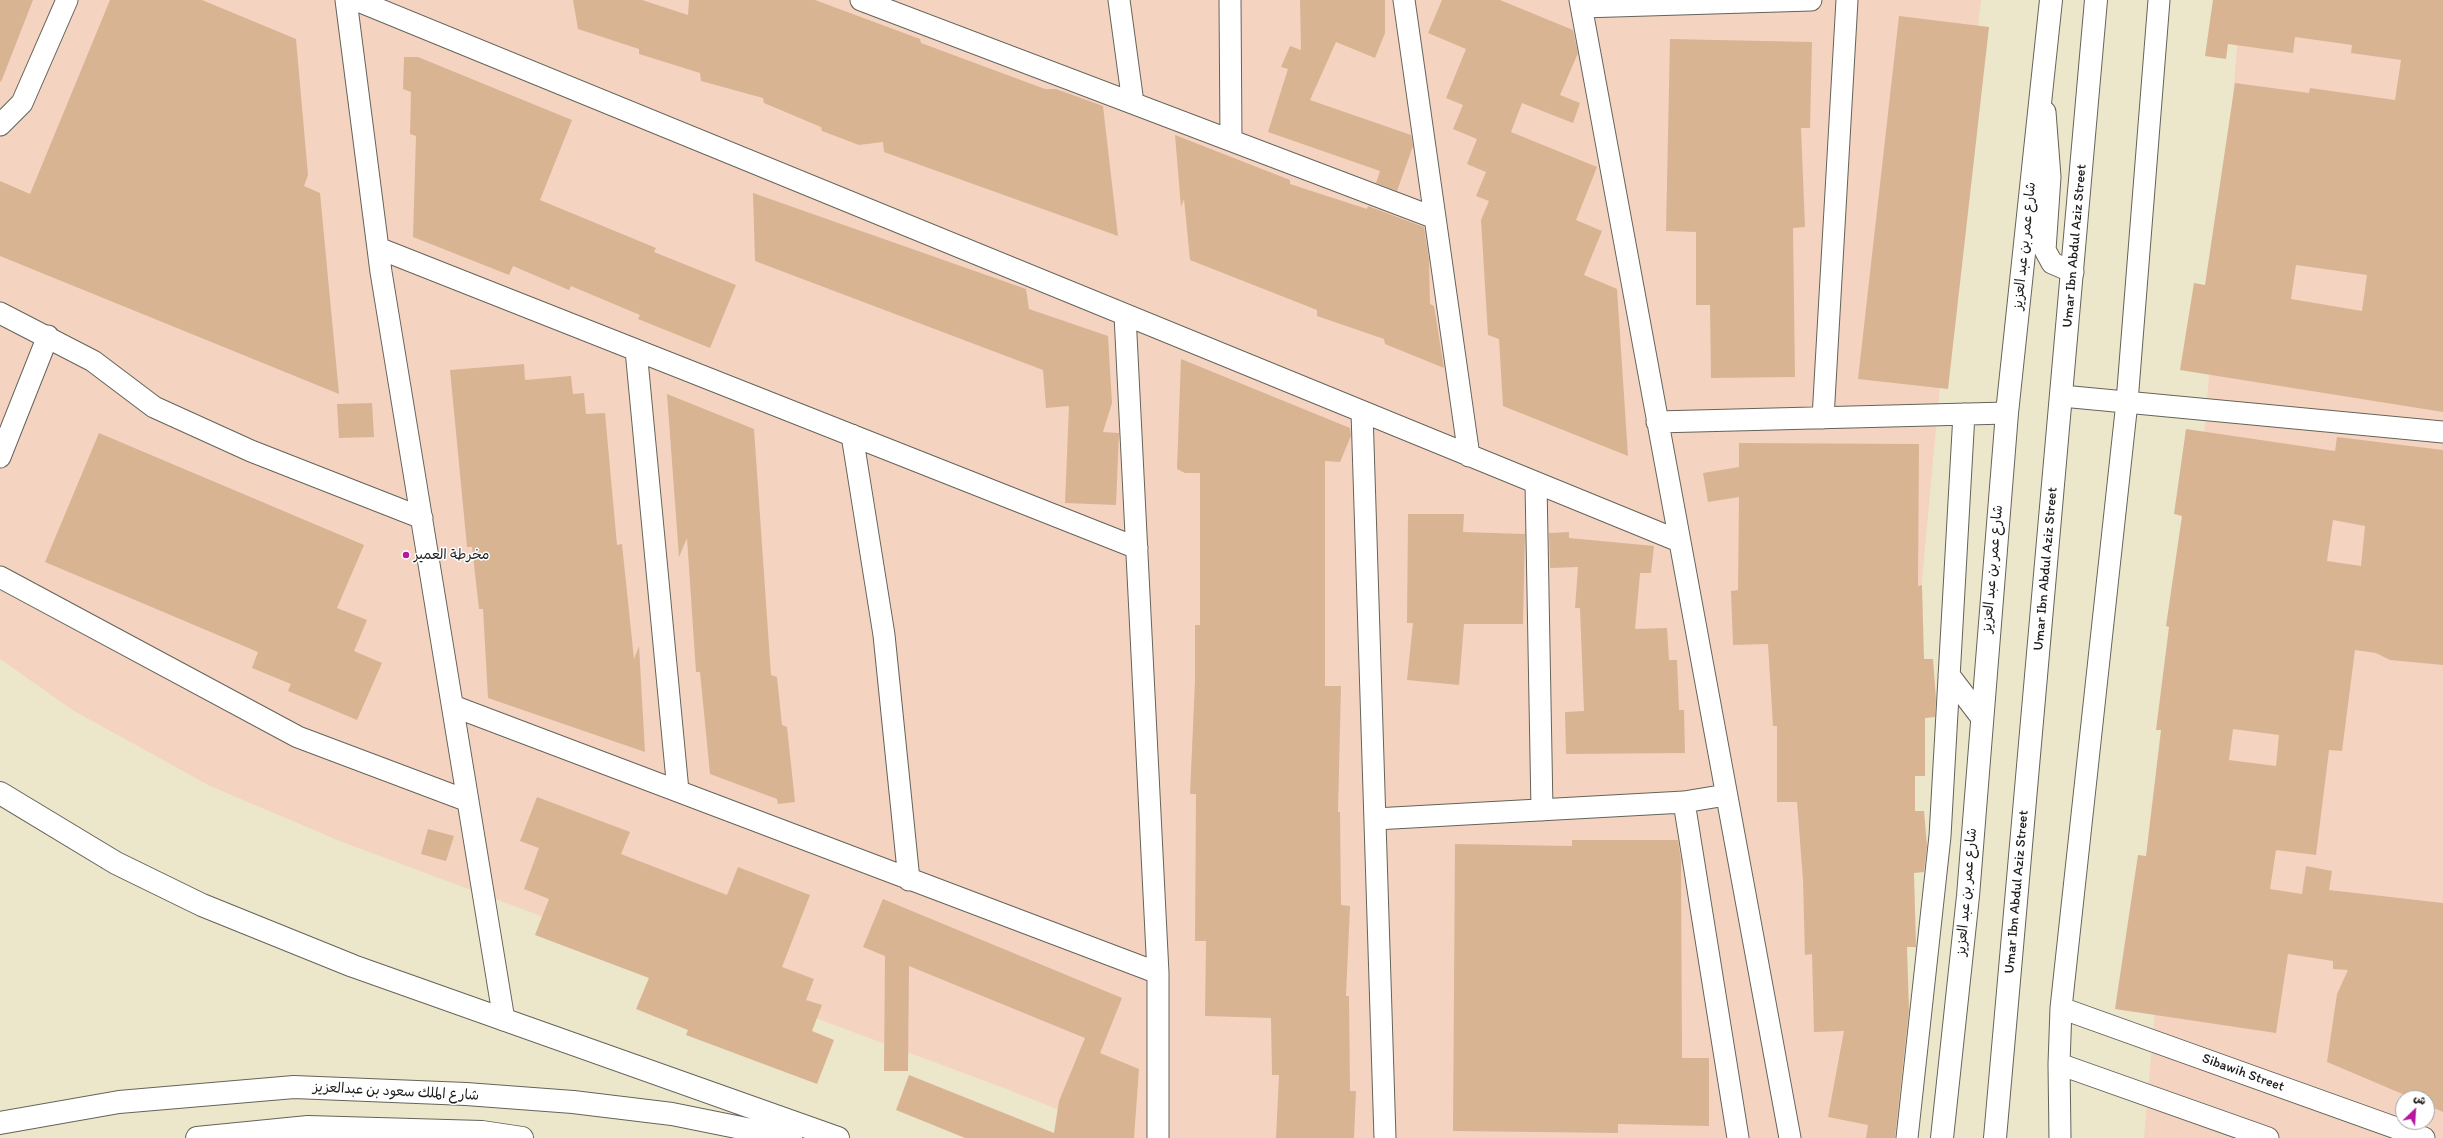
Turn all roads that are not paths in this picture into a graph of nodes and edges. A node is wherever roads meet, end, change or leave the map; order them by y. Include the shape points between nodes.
1 (67, 0) edge
2 (346, 0) edge
3 (356, 0) edge
4 (861, 0) edge
5 (1119, 0) edge
6 (1230, 0) edge
7 (1404, 0) edge
8 (1811, 0) edge
9 (1847, 0) edge
10 (2050, 0) edge
11 (2096, 0) edge
12 (2159, 0) edge
13 (1581, 4) edge
14 (2042, 81) junction
15 (1133, 103) junction
16 (0, 125) edge
17 (1231, 140) junction
18 (1435, 218) junction
19 (378, 248) junction
20 (2073, 272) junction
21 (0, 313) edge
22 (1125, 315) junction
23 (48, 336) junction
24 (636, 350) junction
25 (2062, 396) junction
26 (2127, 402) junction
27 (1362, 412) junction
28 (2007, 413) junction
29 (1964, 414) junction
30 (1823, 418) junction
31 (1657, 422) junction
32 (2443, 432) edge
33 (852, 435) junction
34 (1469, 456) junction
35 (0, 457) edge
36 (1536, 483) junction
37 (422, 518) junction
38 (1679, 541) junction
39 (1137, 548) junction
40 (0, 577) edge
41 (1949, 675) junction
42 (453, 706) junction
43 (1982, 717) junction
44 (678, 791) junction
45 (0, 793) edge
46 (1726, 795) junction
47 (468, 801) junction
48 (1684, 802) junction
49 (1542, 810) junction
50 (1375, 819) junction
51 (909, 880) junction
52 (1158, 973) junction
53 (2061, 1008) junction
54 (504, 1020) junction
55 (2059, 1064) junction
56 (0, 1123) edge
57 (196, 1138) edge
58 (522, 1138) edge
59 (791, 1138) edge
60 (838, 1138) edge
61 (1158, 1138) edge
62 (1385, 1138) edge
63 (1738, 1138) edge
64 (1790, 1138) edge
65 (1907, 1138) edge
66 (1942, 1138) edge
67 (1995, 1138) edge
68 (2060, 1138) edge
69 (2268, 1138) edge
70 (2424, 1138) edge

1 - 16 street via 22,103
2 - 19 street
3 - 22 street
4 - 15 street
5 - 15 street
6 - 17 street
7 - 18 street
8 - 13 street
9 - 30 street
10 - 14 main road, شارع عمر بن عبد العزيز
11 - 20 main road, Umar Ibn Abdul Aziz Street
12 - 26 street
13 - 31 street
14 - 20 street via 2050,177 2045,250 2052,263
14 - 28 main road, شارع عمر بن عبد العزيز
15 - 17 street
17 - 18 street
18 - 34 street
19 - 24 street
19 - 37 street
20 - 25 main road, Umar Ibn Abdul Aziz Street
21 - 23 street
22 - 27 street
22 - 39 street
23 - 35 street
23 - 37 street via 93,361 154,407 251,451
24 - 33 street
24 - 44 street
25 - 26 street
25 - 67 main road, Umar Ibn Abdul Aziz Street
26 - 32 street
26 - 53 street
27 - 34 street
27 - 50 street
28 - 29 street
28 - 43 main road, شارع عمر بن عبد العزيز
29 - 30 street
29 - 41 street
30 - 31 street
31 - 38 street
33 - 39 street
33 - 51 street via 884,635
34 - 36 street
36 - 38 street
36 - 49 street
37 - 42 street
38 - 46 street
39 - 52 street
40 - 47 street via 298,737
41 - 43 street
41 - 65 street via 1940,836
42 - 44 street
42 - 47 street
43 - 66 main road, شارع عمر بن عبد العزيز via 1968,896
44 - 51 street
45 - 54 main road via 116,863 202,905 353,966
46 - 48 street
46 - 64 street
47 - 54 street
48 - 49 street
48 - 63 street
49 - 50 street
50 - 62 street
51 - 52 street
52 - 61 street
53 - 55 street
53 - 70 street, Sibawih Street
54 - 60 main road
55 - 68 street
55 - 69 street
56 - 59 main road, شارع الملك سعود بن عبدالعزيز via 119,1102 294,1087 466,1094 573,1102 672,1114
57 - 58 main road via 308,1127 482,1132

